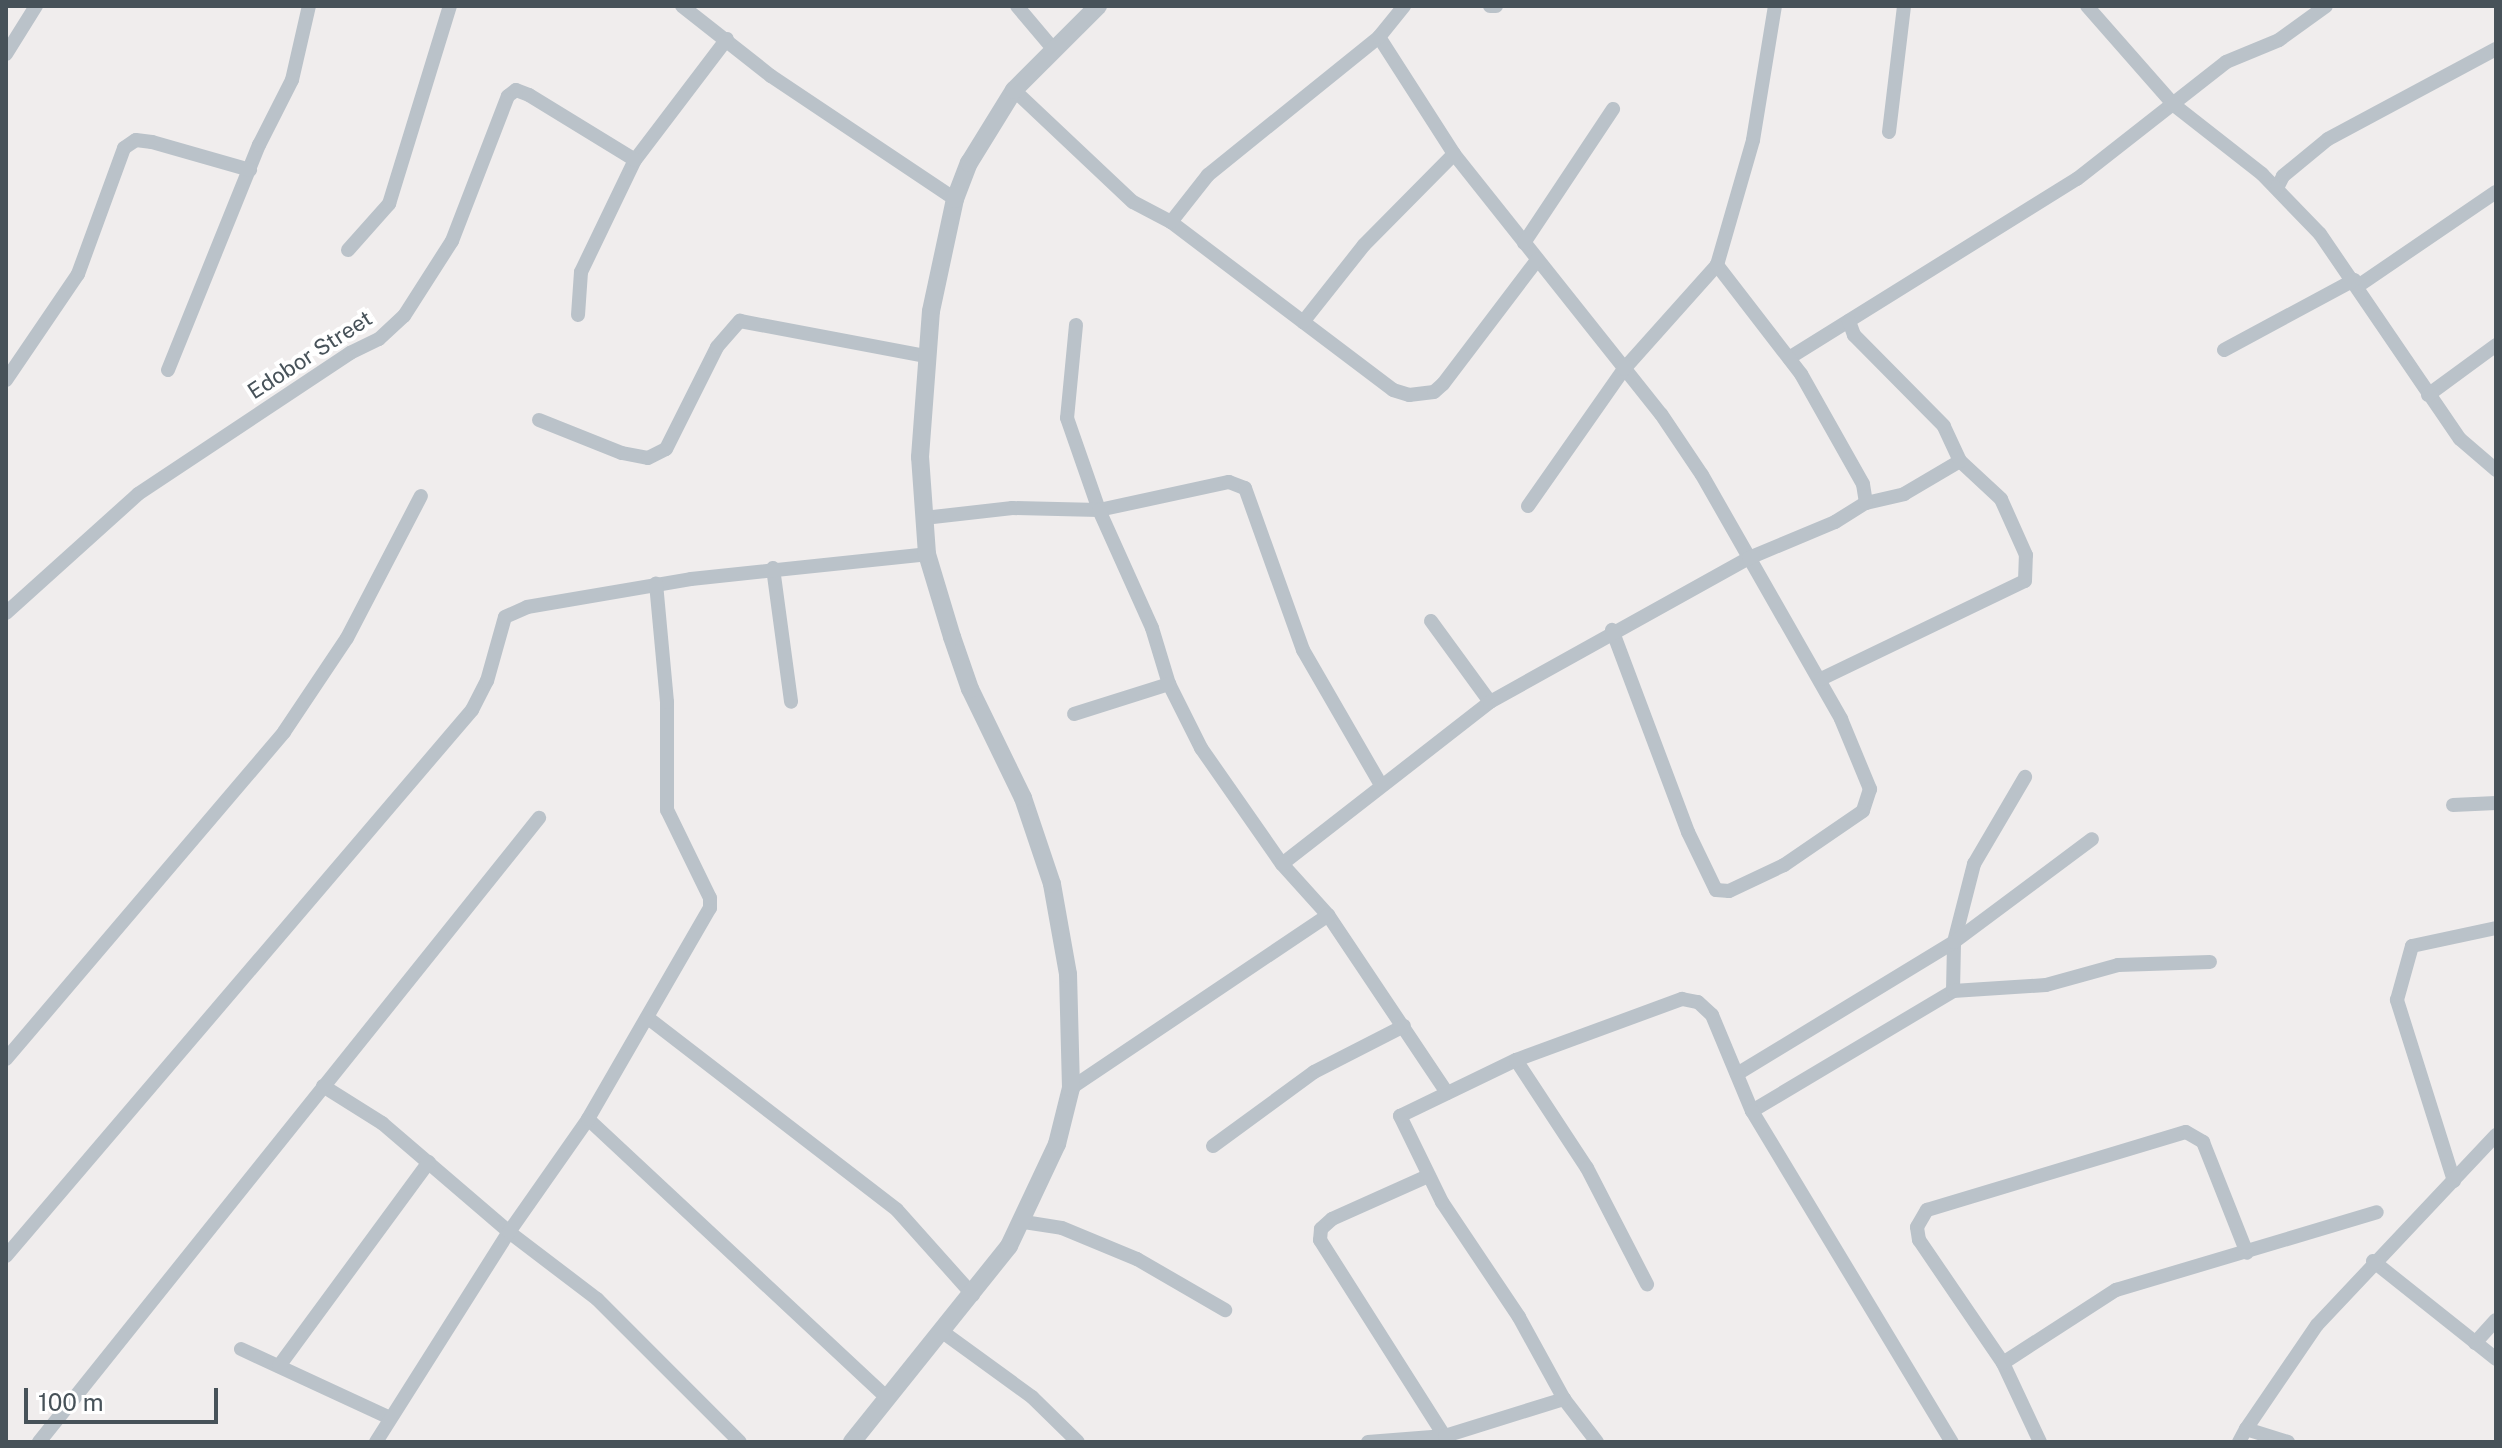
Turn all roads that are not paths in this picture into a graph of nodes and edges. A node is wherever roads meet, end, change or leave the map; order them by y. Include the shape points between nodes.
1 (36, 6) edge
2 (309, 6) edge
3 (450, 6) edge
4 (682, 6) edge
5 (1017, 6) edge
6 (1098, 6) edge
7 (1404, 6) edge
8 (1490, 6) edge
9 (1496, 6) edge
10 (1775, 6) edge
11 (1904, 6) edge
12 (2087, 6) edge
13 (2326, 6) edge
14 (1379, 37) junction
15 (727, 39) junction
16 (2496, 49) edge
17 (1054, 50) junction
18 (6, 54) edge
19 (1014, 90) junction
20 (2174, 105) junction
21 (1613, 109) dead end
22 (1889, 132) dead end
23 (1454, 154) junction
24 (635, 160) junction
25 (250, 170) junction
26 (2277, 188) junction
27 (2496, 192) edge
28 (955, 199) junction
29 (1171, 222) junction
30 (1524, 243) junction
31 (348, 250) dead end
32 (1537, 260) junction
33 (1717, 265) junction
34 (2356, 283) junction
35 (578, 315) dead end
36 (1849, 321) junction
37 (1303, 322) junction
38 (1076, 325) dead end
39 (2496, 345) edge
40 (2224, 350) dead end
41 (925, 356) junction
42 (1789, 358) junction
43 (1624, 369) junction
44 (168, 370) dead end
45 (6, 380) edge
46 (2428, 395) junction
47 (539, 420) dead end
48 (1960, 461) junction
49 (2496, 470) edge
50 (421, 496) dead end
51 (1866, 503) junction
52 (1528, 506) dead end
53 (1099, 510) junction
54 (924, 518) junction
55 (927, 554) junction
56 (1749, 558) junction
57 (773, 568) junction
58 (656, 584) junction
59 (6, 613) edge
60 (1431, 621) dead end
61 (1612, 630) junction
62 (1821, 679) junction
63 (1169, 684) junction
64 (791, 702) dead end
65 (1490, 702) junction
66 (1074, 714) dead end
67 (2025, 777) dead end
68 (1381, 785) junction
69 (2496, 803) edge
70 (2453, 805) dead end
71 (539, 818) dead end
72 (2092, 839) dead end
73 (1282, 864) junction
74 (1328, 915) junction
75 (2496, 928) edge
76 (1954, 942) junction
77 (2210, 962) dead end
78 (1953, 991) junction
79 (648, 1018) junction
80 (1404, 1026) junction
81 (6, 1059) edge
82 (1516, 1060) junction
83 (1737, 1074) junction
84 (323, 1086) junction
85 (1071, 1088) junction
86 (1447, 1093) junction
87 (1752, 1111) junction
88 (588, 1119) junction
89 (2496, 1135) edge
90 (1213, 1146) dead end
91 (429, 1162) junction
92 (1428, 1176) junction
93 (2454, 1181) junction
94 (2377, 1212) dead end
95 (1024, 1222) junction
96 (509, 1232) junction
97 (2247, 1253) junction
98 (6, 1256) edge
99 (2373, 1261) junction
100 (1647, 1284) dead end
101 (973, 1295) junction
102 (1225, 1310) dead end
103 (2496, 1320) edge
104 (944, 1333) junction
105 (2475, 1343) junction
106 (241, 1349) dead end
107 (2496, 1359) edge
108 (2003, 1363) junction
109 (279, 1366) junction
110 (888, 1399) junction
111 (1564, 1399) junction
112 (390, 1418) junction
113 (2242, 1436) edge
114 (1446, 1439) edge
115 (39, 1442) edge
116 (376, 1442) edge
117 (740, 1442) edge
118 (852, 1442) edge
119 (1078, 1442) edge
120 (1368, 1442) edge
121 (1597, 1442) edge
122 (1952, 1442) edge
123 (2040, 1442) edge
124 (2288, 1442) edge

1 - 18 street
2 - 25 street via 292,80
3 - 31 street via 389,204
4 - 15 street
5 - 17 street
6 - 17 street
7 - 14 street
8 - 9 street
10 - 33 street via 1753,140
11 - 22 street
12 - 20 street
13 - 20 street via 2279,40 2226,62 2190,86
14 - 23 street
14 - 29 street via 1208,175
15 - 24 street
15 - 28 street via 771,76
16 - 26 street via 2328,139 2283,176
17 - 19 street
19 - 28 street via 969,163
19 - 29 street via 1133,202
20 - 26 street
20 - 36 street via 2077,179
21 - 30 street
23 - 30 street
23 - 37 street via 1364,245
24 - 35 street via 581,272
24 - 59 street, Edobor Street via 516,90 508,96 452,241 404,316 379,339 138,494
25 - 44 street
25 - 45 street via 152,142 136,140 124,148 78,274
26 - 34 street
27 - 34 street
28 - 41 street
29 - 37 street
30 - 32 street
32 - 37 street via 1443,384 1422,396 1393,390
32 - 43 street
33 - 42 street
33 - 43 street
34 - 40 street
34 - 46 street
36 - 42 street
36 - 48 street via 1854,335 1944,426
38 - 53 street via 1067,418
39 - 46 street
41 - 47 street via 740,321 717,347 666,449 648,458
41 - 54 street
42 - 51 street via 1863,484
43 - 52 street
43 - 56 street via 1702,475
46 - 49 street via 2472,453
48 - 51 street via 1904,494
48 - 62 street via 2001,499 2026,555 2025,581
50 - 81 street via 347,638 284,732
51 - 56 street via 1835,522
53 - 54 street via 1012,508
53 - 63 street via 1152,628
53 - 68 street via 1229,482 1245,488 1303,650
54 - 55 street
55 - 57 street
55 - 85 street via 970,689 1023,798 1052,884 1068,974
56 - 61 street
56 - 62 street
57 - 58 street
57 - 64 street
58 - 79 street via 667,702 667,810 710,898 706,920
58 - 98 street via 527,607 505,617 487,681 472,710
60 - 65 street
61 - 62 street via 1709,884 1722,892 1784,865 1868,805 1870,789
61 - 65 street
63 - 66 street
63 - 73 street via 1201,748
65 - 68 street
67 - 76 street via 1974,864
68 - 73 street
69 - 70 street
71 - 84 street
72 - 76 street
73 - 74 street
74 - 80 street
74 - 85 street
75 - 93 street via 2418,942 2406,956 2397,1000
76 - 78 street
76 - 83 street
77 - 78 street via 2118,965 2046,985
78 - 87 street
79 - 88 street
79 - 101 street via 897,1210
80 - 86 street
80 - 90 street via 1314,1072
82 - 83 street via 1691,1000 1712,1015
82 - 86 street
82 - 100 street via 1587,1168
83 - 87 street
84 - 91 street via 368,1113
84 - 115 street
85 - 95 street via 1057,1144
86 - 92 street via 1400,1116
87 - 122 street
88 - 96 street
88 - 110 street
89 - 93 street
91 - 96 street
91 - 109 street
92 - 111 street
92 - 114 street via 1332,1219 1321,1229 1320,1240
93 - 99 street
94 - 97 street
95 - 101 street
95 - 102 street via 1062,1228 1137,1259
96 - 112 street
96 - 117 street via 597,1299
97 - 108 street via 2116,1290
97 - 108 street via 2203,1142 2186,1132 1927,1210 1917,1227 1919,1240
99 - 105 street
99 - 113 street via 2317,1325
101 - 104 street
103 - 105 street
104 - 110 street
104 - 119 street via 1032,1397
105 - 107 street
106 - 109 street
108 - 123 street
109 - 112 street
110 - 118 street
111 - 114 street
111 - 121 street
112 - 116 street
113 - 124 street
114 - 120 street

